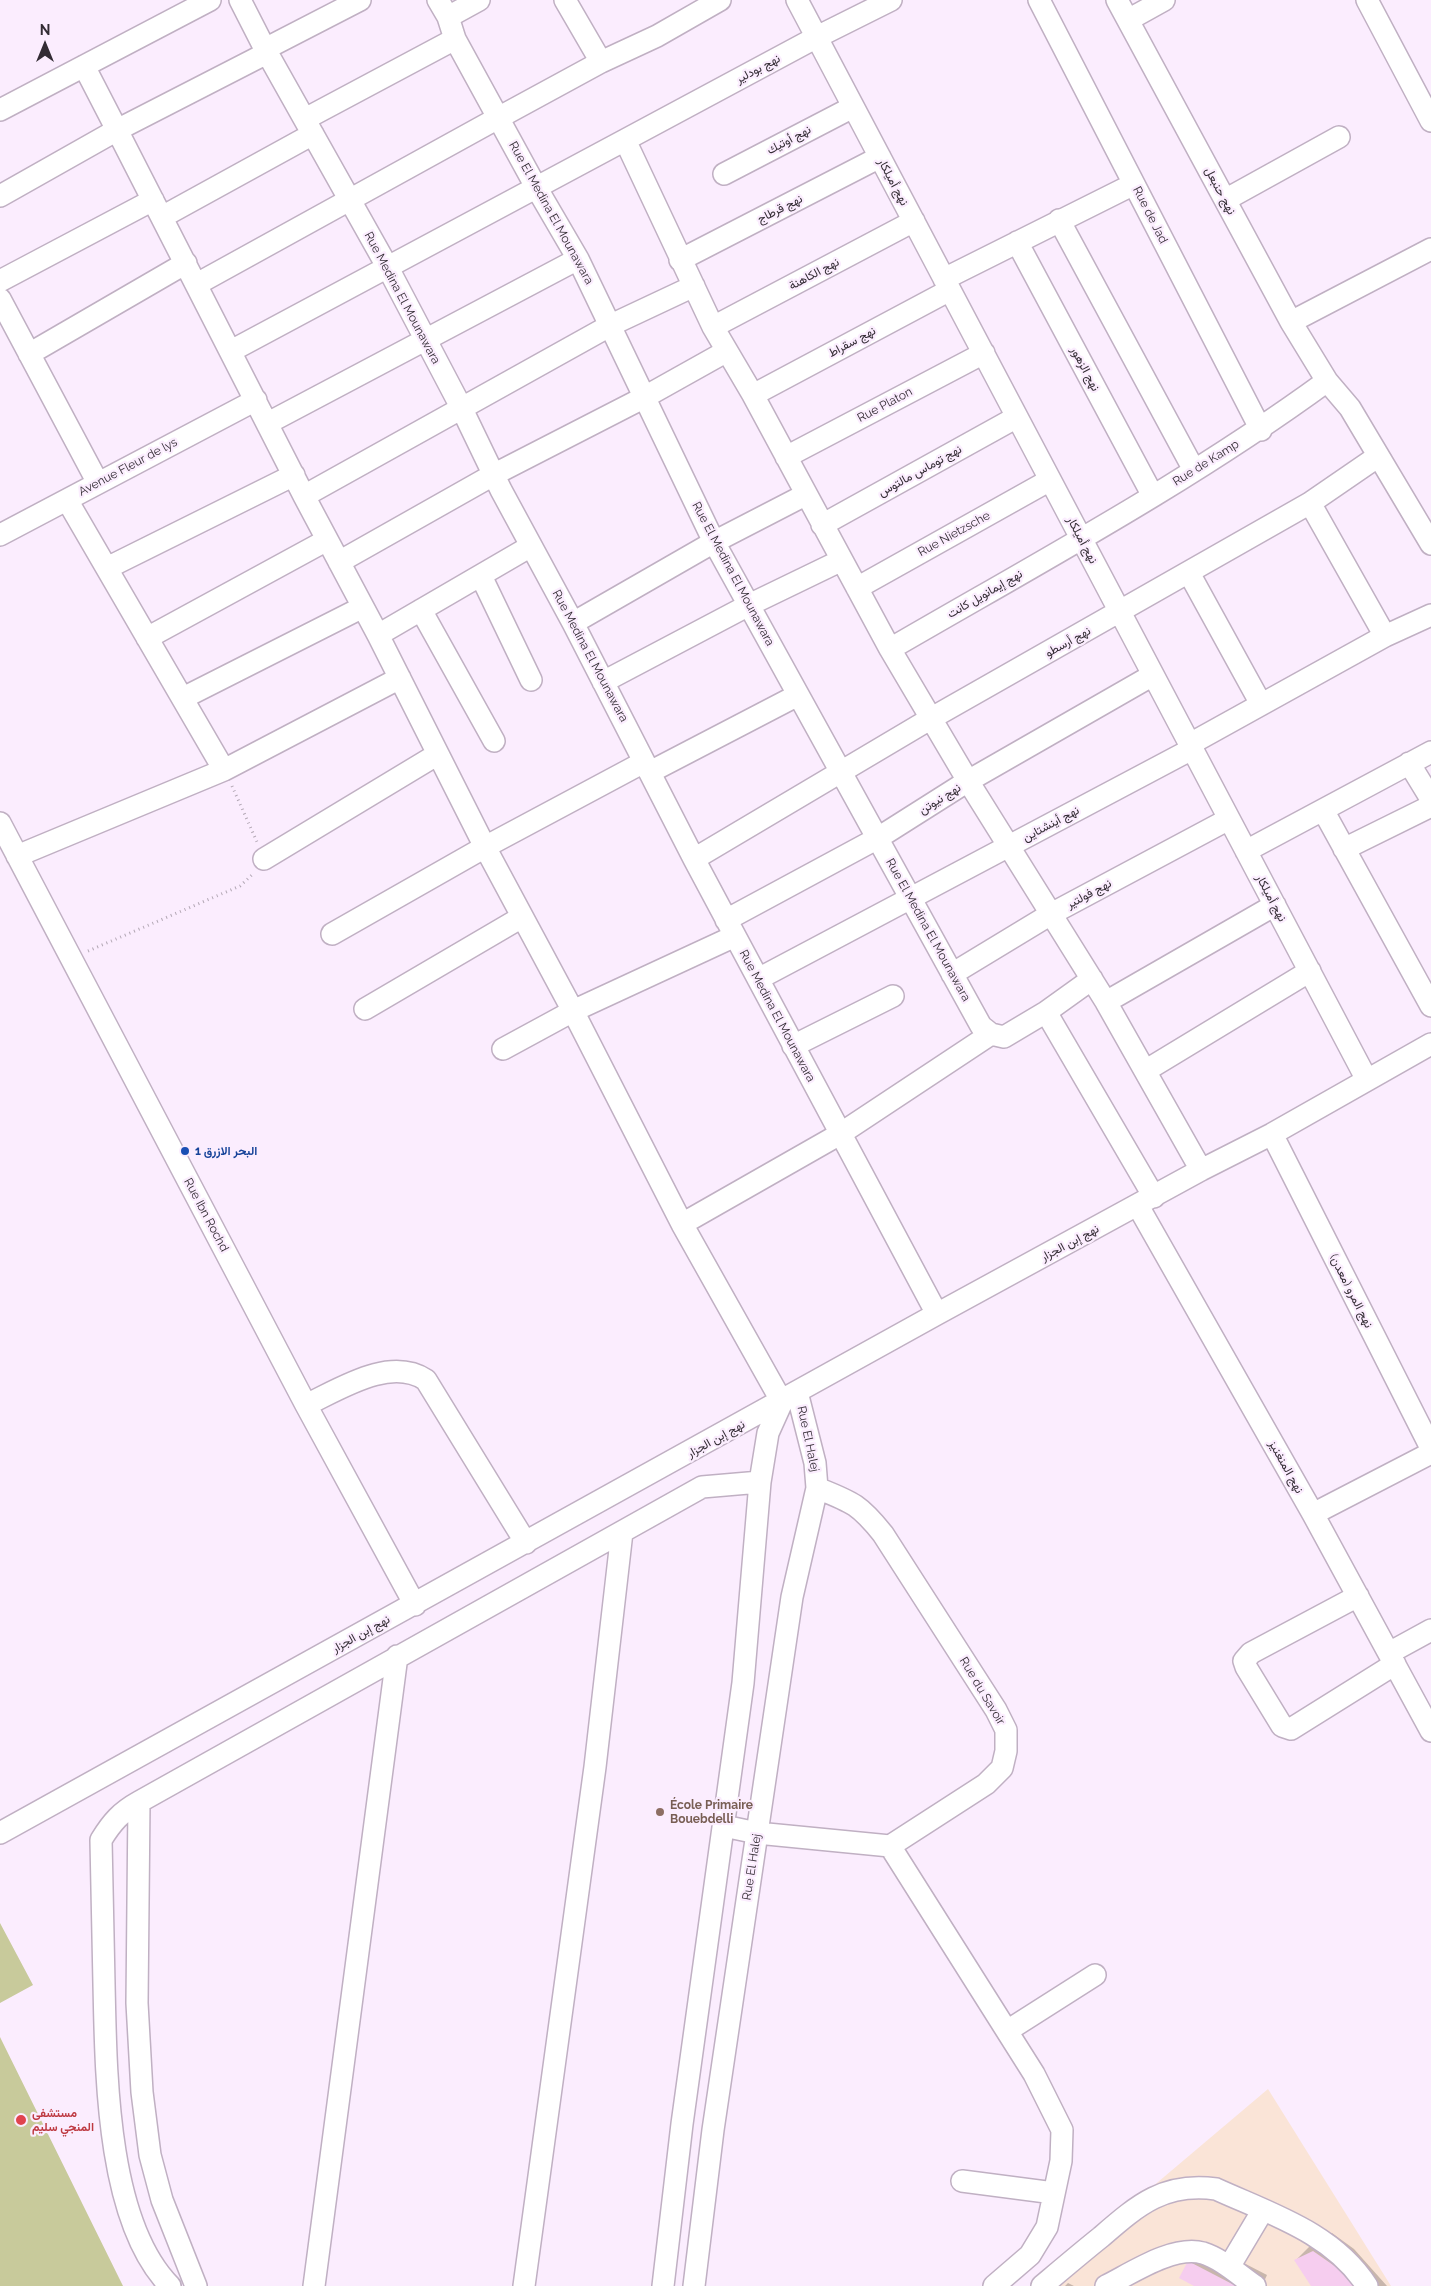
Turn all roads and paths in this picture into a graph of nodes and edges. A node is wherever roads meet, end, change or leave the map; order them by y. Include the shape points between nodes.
1 (210, 0) edge
2 (240, 0) edge
3 (360, 0) edge
4 (478, 0) edge
5 (566, 0) edge
6 (720, 0) edge
7 (797, 0) edge
8 (891, 0) edge
9 (1040, 0) edge
10 (1117, 0) edge
11 (1164, 0) edge
12 (1367, 0) edge
13 (443, 8) edge
14 (1128, 20) junction
15 (817, 36) junction
16 (456, 39) junction
17 (266, 51) junction
18 (84, 66) junction
19 (592, 68) junction
20 (853, 106) junction
21 (0, 110) edge
22 (498, 118) junction
23 (1431, 121) edge
24 (309, 127) junction
25 (117, 130) junction
26 (1339, 137) dead end
27 (625, 140) junction
28 (880, 157) junction
29 (724, 174) dead end
30 (1134, 184) junction
31 (536, 187) junction
32 (0, 196) edge
33 (348, 200) junction
34 (1225, 200) junction
35 (157, 208) junction
36 (1059, 220) junction
37 (914, 222) junction
38 (1017, 242) junction
39 (1431, 249) edge
40 (578, 259) junction
41 (680, 260) junction
42 (186, 263) junction
43 (388, 268) junction
44 (0, 281) edge
45 (197, 284) junction
46 (947, 284) junction
47 (694, 286) junction
48 (0, 299) edge
49 (1291, 322) junction
50 (611, 325) junction
51 (713, 327) junction
52 (424, 341) junction
53 (231, 351) junction
54 (727, 351) junction
55 (984, 353) junction
56 (29, 354) junction
57 (1327, 381) junction
58 (753, 395) junction
59 (643, 398) junction
60 (256, 400) junction
61 (461, 407) junction
62 (1017, 417) junction
63 (268, 423) junction
64 (1260, 430) junction
65 (786, 457) junction
66 (1377, 457) junction
67 (1194, 470) junction
68 (294, 474) junction
69 (493, 475) junction
70 (1050, 480) junction
71 (98, 483) junction
72 (805, 495) junction
73 (304, 496) junction
74 (1153, 496) junction
75 (67, 500) junction
76 (1310, 503) junction
77 (822, 525) junction
78 (0, 535) edge
79 (1081, 539) junction
80 (327, 540) junction
81 (714, 542) junction
82 (1431, 544) edge
83 (531, 546) junction
84 (842, 560) junction
85 (339, 562) junction
86 (106, 568) junction
87 (1189, 573) junction
88 (481, 576) junction
89 (857, 588) junction
90 (749, 605) junction
91 (363, 607) junction
92 (421, 610) junction
93 (1120, 613) junction
94 (1431, 615) edge
95 (573, 623) junction
96 (378, 635) junction
97 (1385, 636) junction
98 (147, 638) junction
99 (890, 649) junction
100 (1153, 675) junction
101 (400, 678) junction
102 (532, 680) dead end
103 (603, 682) junction
104 (798, 695) junction
105 (182, 698) junction
106 (1261, 704) junction
107 (930, 719) junction
108 (494, 741) dead end
109 (1191, 747) junction
110 (1431, 752) edge
111 (438, 754) junction
112 (1409, 763) junction
113 (647, 767) junction
114 (224, 770) junction
115 (841, 773) junction
116 (968, 781) junction
117 (1431, 799) edge
118 (1431, 806) edge
119 (1323, 810) junction
120 (1229, 818) junction
121 (0, 823) edge
122 (878, 838) junction
123 (1008, 846) junction
124 (485, 847) junction
125 (1344, 849) junction
126 (1246, 852) junction
127 (17, 856) junction
128 (264, 859) junction
129 (694, 859) junction
130 (911, 900) junction
131 (1275, 905) junction
132 (1051, 914) junction
133 (522, 918) junction
134 (731, 928) junction
135 (332, 934) dead end
136 (71, 958) junction
137 (1310, 971) junction
138 (952, 974) junction
139 (758, 979) junction
140 (1092, 979) junction
141 (892, 996) dead end
142 (1106, 1002) junction
143 (1431, 1006) edge
144 (365, 1009) dead end
145 (573, 1010) junction
146 (1046, 1012) junction
147 (991, 1034) junction
148 (1431, 1044) edge
149 (793, 1046) junction
150 (502, 1049) dead end
151 (1145, 1071) junction
152 (1367, 1080) junction
153 (840, 1134) junction
154 (1272, 1134) junction
155 (1201, 1170) junction
156 (1146, 1201) junction
157 (682, 1224) junction
158 (937, 1314) junction
159 (789, 1397) junction
160 (306, 1405) junction
161 (1431, 1448) edge
162 (1431, 1453) edge
163 (760, 1482) junction
164 (816, 1488) junction
165 (1312, 1514) junction
166 (622, 1532) junction
167 (526, 1542) junction
168 (1358, 1596) junction
169 (415, 1605) junction
170 (1431, 1630) edge
171 (397, 1656) junction
172 (1392, 1659) junction
173 (1431, 1730) edge
174 (139, 1802) junction
175 (724, 1826) junction
176 (757, 1832) junction
177 (0, 1833) edge
178 (890, 1846) junction
179 (1095, 1975) dead end
180 (1007, 2031) junction
181 (962, 2181) dead end
182 (1054, 2193) junction
183 (1263, 2210) junction
184 (1229, 2267) junction
185 (170, 2286) edge
186 (196, 2286) edge
187 (314, 2286) edge
188 (524, 2286) edge
189 (663, 2286) edge
190 (694, 2286) edge
191 (994, 2286) edge
192 (1042, 2286) edge
193 (1106, 2286) edge
194 (1255, 2286) edge
195 (1367, 2286) edge

1 - 18 street
2 - 17 street, Rue Medina El Mounawara
3 - 17 street
4 - 13 street
5 - 19 street
6 - 19 street
7 - 15 street, نهج أميلكار
8 - 15 street, نهج بودلير
9 - 30 street, Rue de Jad
10 - 14 street, نهج حنبعل
11 - 14 street
12 - 23 street
13 - 16 street, Rue El Medina El Mounawara
14 - 34 street, نهج حنبعل
15 - 20 street, نهج أميلكار
15 - 27 street, نهج بودلير
16 - 22 street, Rue El Medina El Mounawara
16 - 24 street
17 - 24 street, Rue Medina El Mounawara
17 - 25 street
18 - 21 street
18 - 25 street
19 - 22 street
20 - 28 street, نهج أميلكار
20 - 29 street, نهج أوتيك
22 - 31 street, Rue El Medina El Mounawara
22 - 33 street
24 - 33 street, Rue Medina El Mounawara
24 - 35 street
25 - 32 street
25 - 35 street
26 - 34 street
27 - 31 street, نهج بودلير
27 - 41 street
28 - 37 street, نهج أميلكار
28 - 41 street, نهج قرطاج
30 - 36 street, نهج سقراط
30 - 64 street, Rue de Jad
31 - 40 street, Rue El Medina El Mounawara
31 - 43 street, نهج بودلير
33 - 43 street, Rue Medina El Mounawara
33 - 45 street
34 - 49 street, نهج حنبعل
35 - 42 street
35 - 44 street
36 - 38 street, نهج سقراط
36 - 67 street
37 - 46 street, نهج أميلكار
37 - 51 street, نهج الكاهنة
38 - 46 street, نهج سقراط
38 - 74 street, نهج الزهور
39 - 49 street
40 - 50 street, Rue El Medina El Mounawara
40 - 52 street
41 - 47 street
42 - 45 street
42 - 56 street
43 - 52 street, Rue Medina El Mounawara
43 - 53 street, نهج بودلير
45 - 53 street
46 - 55 street, نهج أميلكار
46 - 58 street, نهج سقراط
47 - 50 street
47 - 51 street
48 - 56 street
49 - 57 street, نهج حنبعل
50 - 59 street, Rue El Medina El Mounawara
50 - 61 street
51 - 54 street
52 - 61 street, Rue Medina El Mounawara
52 - 63 street
53 - 60 street
54 - 58 street
54 - 59 street
55 - 62 street, نهج أميلكار
55 - 65 street, Rue Platon
56 - 71 street
57 - 64 street, Rue de Kamp
57 - 66 street, نهج حنبعل via 1350,408
58 - 65 street
59 - 69 street
59 - 81 street, Rue El Medina El Mounawara
60 - 63 street
60 - 71 street, Avenue Fleur de lys
61 - 69 street, Rue Medina El Mounawara
61 - 73 street
62 - 70 street, نهج أميلكار
62 - 77 street, نهج توماس مالتوس
63 - 68 street
64 - 67 street, Rue de Kamp
65 - 72 street
66 - 76 street, نهج أرسطو
66 - 82 street, نهج حنبعل
67 - 74 street, Rue de Kamp
68 - 73 street
68 - 86 street
69 - 83 street, Rue Medina El Mounawara
69 - 85 street
70 - 79 street, نهج أميلكار
70 - 89 street, Rue Nietzsche
71 - 75 street, Avenue Fleur de lys
72 - 77 street
72 - 81 street
73 - 80 street
74 - 79 street, Rue de Kamp
75 - 78 street, Avenue Fleur de lys
75 - 86 street
76 - 87 street, نهج أرسطو
76 - 97 street
77 - 84 street
79 - 93 street, نهج أميلكار
79 - 99 street, نهج إيمانويل كانت
80 - 85 street
80 - 98 street
81 - 90 street, Rue El Medina El Mounawara
81 - 95 street
83 - 88 street
83 - 95 street, Rue Medina El Mounawara
84 - 89 street
84 - 90 street
85 - 91 street
86 - 98 street
87 - 93 street, نهج أرسطو
87 - 106 street
88 - 92 street
88 - 102 street
89 - 99 street
90 - 103 street
90 - 104 street, Rue El Medina El Mounawara
91 - 96 street
91 - 105 street
92 - 96 street
92 - 108 street
93 - 100 street, نهج أميلكار
93 - 107 street, نهج أرسطو
94 - 97 street, نهج أينشتاين
95 - 103 street, Rue Medina El Mounawara
96 - 101 street
97 - 106 street, نهج أينشتاين
98 - 105 street
99 - 107 street
100 - 109 street, نهج أميلكار
100 - 116 street, نهج نيوتن
101 - 111 street
101 - 114 street
103 - 113 street, Rue Medina El Mounawara
104 - 113 street
104 - 115 street, Rue El Medina El Mounawara
105 - 114 street
106 - 109 street, نهج أينشتاين
107 - 115 street, نهج أرسطو
107 - 116 street
109 - 120 street, نهج أميلكار
109 - 123 street, نهج أينشتاين
110 - 112 street
111 - 124 street
111 - 128 street
112 - 117 street
112 - 119 street
113 - 124 street
113 - 129 street, Rue Medina El Mounawara
114 - 127 street
114 - 128 path
115 - 122 street, Rue El Medina El Mounawara
115 - 129 street, نهج أرسطو
116 - 122 street, نهج نيوتن
116 - 123 street
118 - 125 street
119 - 125 street
119 - 126 street
120 - 126 street, نهج أميلكار
120 - 132 street, نهج فولتير
121 - 127 street, Rue Ibn Rochd
122 - 130 street, Rue El Medina El Mounawara
122 - 134 street, نهج نيوتن
123 - 130 street, نهج أينشتاين
123 - 132 street
124 - 133 street
124 - 135 street
125 - 143 street
126 - 131 street, نهج أميلكار
127 - 136 street, Rue Ibn Rochd
128 - 136 path via 260,868 240,886
129 - 134 street, Rue Medina El Mounawara
130 - 138 street, Rue El Medina El Mounawara
130 - 139 street, نهج أينشتاين
131 - 137 street, نهج أميلكار
131 - 142 street
132 - 138 street, نهج فولتير
132 - 140 street
133 - 144 street
133 - 145 street
134 - 139 street, Rue Medina El Mounawara
134 - 145 street, نهج نيوتن
136 - 160 street, Rue Ibn Rochd
137 - 151 street
137 - 152 street, نهج أميلكار
138 - 147 street, Rue El Medina El Mounawara via 981,1026
139 - 149 street, Rue Medina El Mounawara
140 - 142 street
140 - 146 street
141 - 149 street
142 - 151 street
145 - 150 street, نهج نيوتن
145 - 157 street
146 - 147 street via 1004,1037
146 - 156 street, نهج المنغنيز
147 - 153 street
148 - 152 street, نهج إبن الجزار
149 - 153 street, Rue Medina El Mounawara
151 - 155 street
152 - 154 street, نهج إبن الجزار
153 - 157 street
153 - 158 street, Rue Medina El Mounawara
154 - 155 street, نهج إبن الجزار
154 - 161 street, نهج المرو (معدن)
155 - 156 street, نهج إبن الجزار
156 - 158 street, نهج إبن الجزار
156 - 165 street, نهج المنغنيز
157 - 159 street
158 - 159 street, نهج إبن الجزار
159 - 163 street, Rue El Halej via 768,1433
159 - 164 street, Rue El Halej via 815,1463
159 - 167 street, نهج إبن الجزار
160 - 167 street via 371,1376 397,1372 417,1374 426,1380
160 - 169 street, Rue Ibn Rochd
162 - 165 street
163 - 166 street via 702,1487
163 - 175 street, Rue El Halej via 744,1683
164 - 176 street, Rue El Halej via 792,1597
164 - 178 street, Rue du Savoir via 852,1502 883,1534 1006,1730 1002,1768 986,1784
165 - 168 street, نهج المنغنيز
166 - 171 street
166 - 188 street via 595,1767
167 - 169 street, نهج إبن الجزار
168 - 172 street, نهج المنغنيز
168 - 172 street via 1251,1654 1244,1660 1246,1667 1282,1726 1291,1729
169 - 177 street, نهج إبن الجزار
170 - 172 street
171 - 174 street
171 - 187 street
172 - 173 street, نهج المنغنيز
174 - 185 street via 122,1812 101,1840 105,2046 110,2119 118,2169 142,2243
174 - 186 street via 137,2003 142,2092 150,2155 162,2200
175 - 176 street
175 - 189 street, Rue El Halej
176 - 178 street
176 - 190 street, Rue El Halej via 713,2130
178 - 180 street
179 - 180 street
180 - 182 street via 1034,2074 1062,2130 1061,2161
181 - 182 street
182 - 191 street via 1047,2227 1030,2255
183 - 184 street
183 - 192 street via 1216,2190 1187,2188 1165,2192 1132,2210
183 - 195 street via 1326,2243
184 - 193 street via 1203,2254 1181,2252
184 - 194 street

